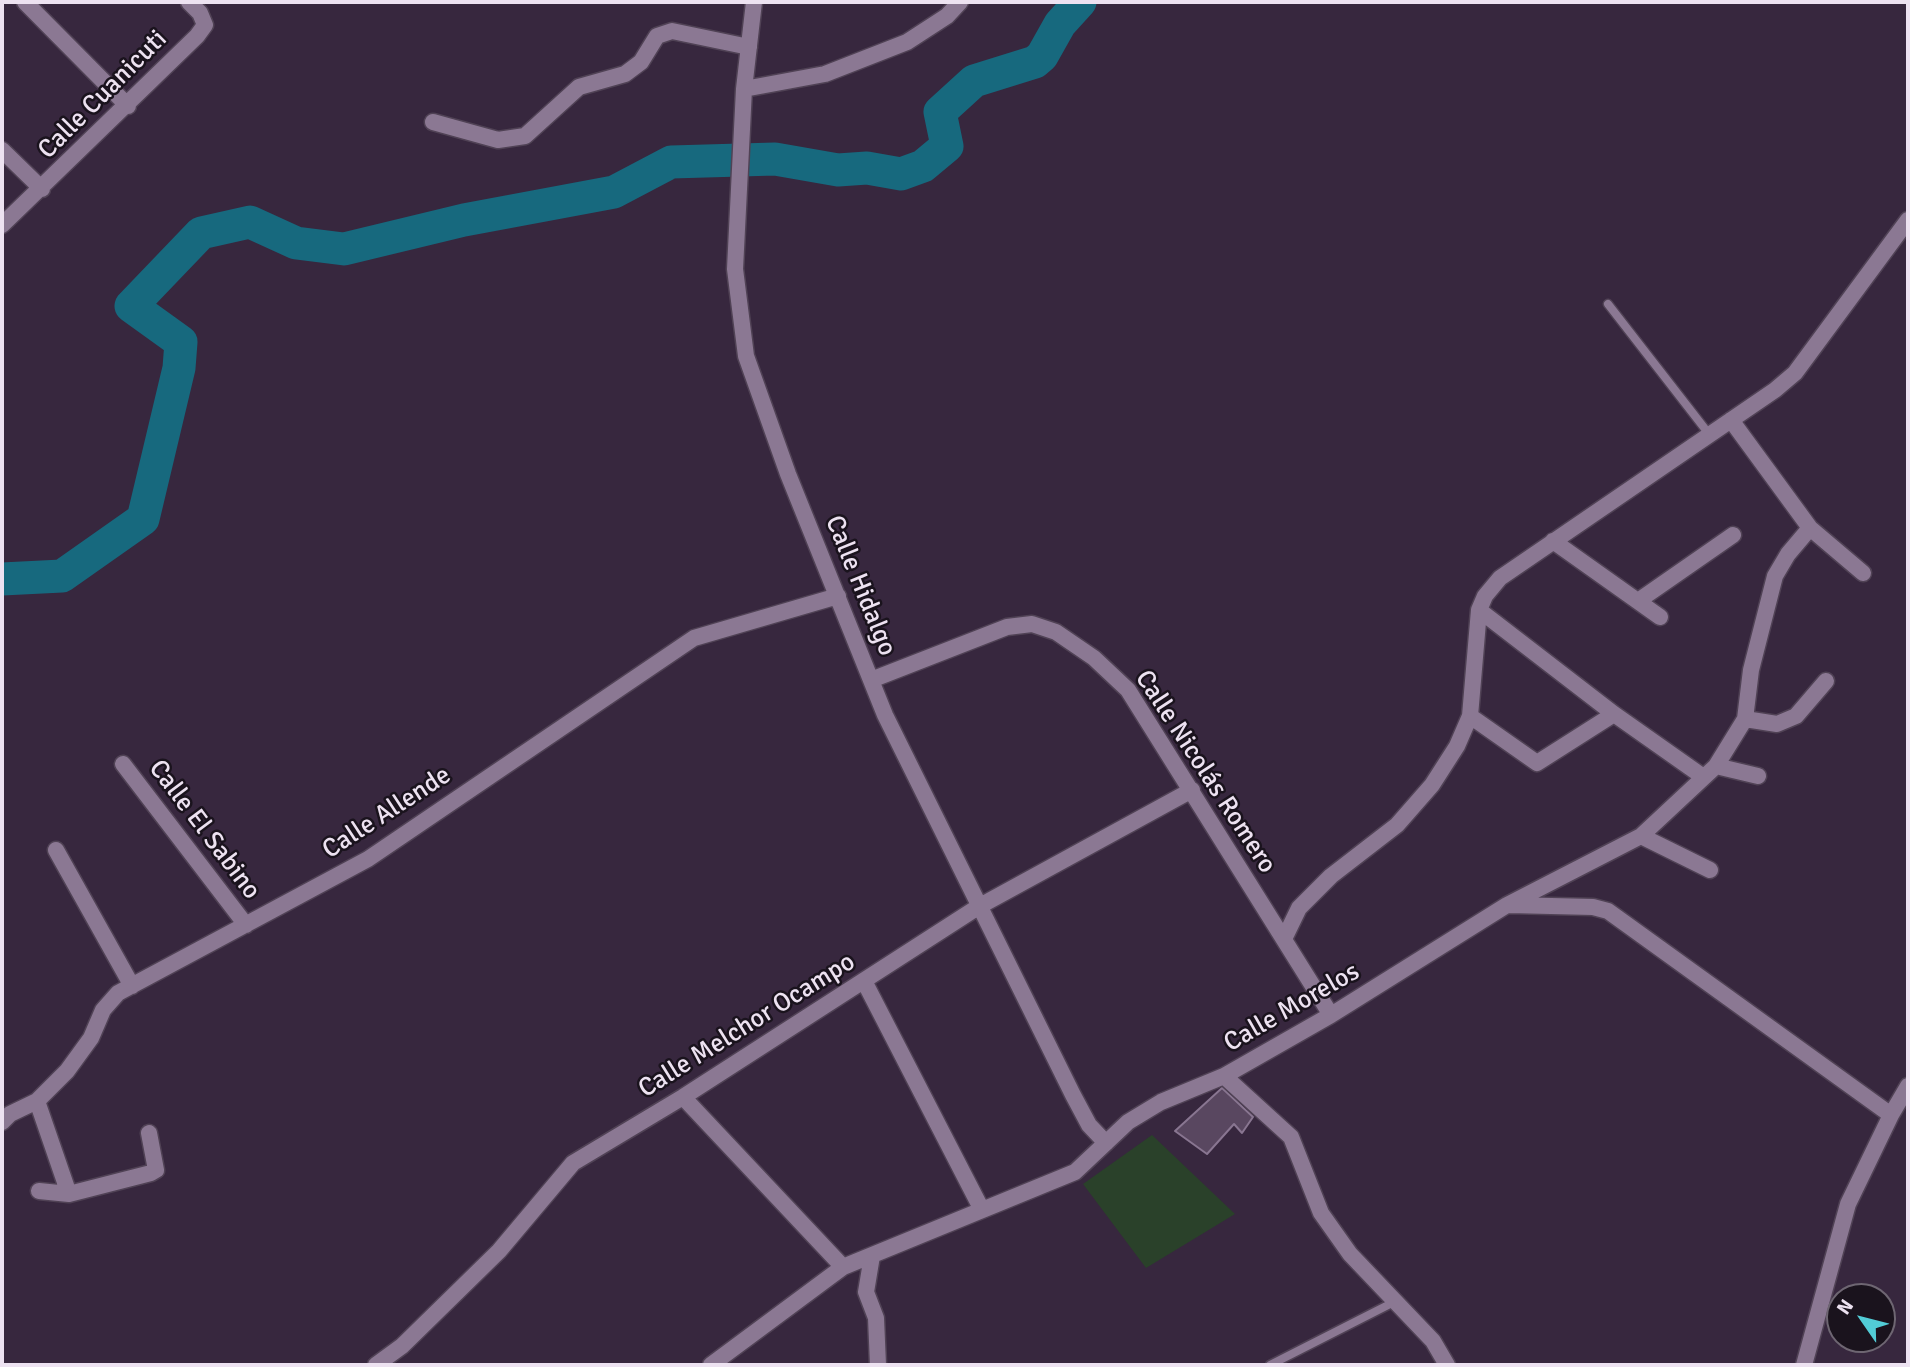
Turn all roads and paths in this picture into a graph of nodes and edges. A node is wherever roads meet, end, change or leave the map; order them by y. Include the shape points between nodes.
1 (25, 2) edge
2 (189, 2) edge
3 (754, 2) edge
4 (960, 2) edge
5 (749, 47) junction
6 (744, 92) junction
7 (128, 106) junction
8 (433, 122) dead end
9 (2, 150) edge
10 (42, 189) junction
11 (1908, 220) edge
12 (2, 225) edge
13 (1608, 304) dead end
14 (1731, 420) junction
15 (1709, 434) junction
16 (1810, 528) junction
17 (1733, 535) dead end
18 (1553, 541) junction
19 (1863, 573) dead end
20 (838, 596) junction
21 (1638, 601) junction
22 (1479, 610) junction
23 (1660, 617) dead end
24 (871, 680) junction
25 (1826, 681) dead end
26 (1614, 714) junction
27 (1470, 716) junction
28 (1745, 719) junction
29 (123, 764) dead end
30 (1716, 766) junction
31 (1702, 776) junction
32 (1758, 776) dead end
33 (1192, 790) junction
34 (1641, 836) junction
35 (56, 850) dead end
36 (1710, 870) dead end
37 (1507, 905) junction
38 (978, 906) junction
39 (246, 925) junction
40 (1284, 939) junction
41 (864, 981) junction
42 (132, 986) junction
43 (1331, 1015) junction
44 (1224, 1076) junction
45 (1908, 1087) edge
46 (683, 1097) junction
47 (37, 1101) junction
48 (1891, 1115) junction
49 (2, 1122) edge
50 (149, 1133) dead end
51 (1106, 1143) junction
52 (39, 1191) dead end
53 (69, 1194) junction
54 (982, 1210) junction
55 (872, 1256) junction
56 (843, 1267) junction
57 (1395, 1301) junction
58 (376, 1365) edge
59 (711, 1365) edge
60 (878, 1365) edge
61 (1270, 1365) edge
62 (1447, 1365) edge
63 (1804, 1365) edge

1 - 7 street
2 - 7 street, Calle Cuanicuti via 205,25
3 - 5 street, Calle Hidalgo
4 - 6 street via 907,42 825,74
5 - 6 street, Calle Hidalgo
5 - 8 street via 672,31 657,36 641,62 625,74 579,87 525,136 498,141
6 - 20 street, Calle Hidalgo via 735,269 746,356
7 - 10 street, Calle Cuanicuti
9 - 10 street
10 - 12 street, Calle Cuanicuti
11 - 14 street via 1794,373
13 - 15 lane
14 - 15 street
14 - 16 street
15 - 18 street
16 - 19 street
16 - 28 street via 1775,576 1751,670
17 - 21 street
18 - 21 street
18 - 22 street via 1500,578
20 - 24 street, Calle Hidalgo
20 - 39 street, Calle Allende via 694,638 369,859
21 - 23 street
22 - 26 street
22 - 27 street
24 - 33 street, Calle Nicolás Romero via 1007,627 1031,625 1056,632 1094,658 1128,690
24 - 38 street, Calle Hidalgo
25 - 28 street via 1796,716 1777,724
26 - 27 street via 1537,763
26 - 31 street
27 - 40 street via 1457,747 1432,785 1397,825 1298,908
28 - 30 street
29 - 39 street, Calle El Sabino
30 - 31 street, Calle Morelos
30 - 32 street
31 - 34 street, Calle Morelos
33 - 38 street, Calle Melchor Ocampo
33 - 40 street, Calle Nicolás Romero
34 - 36 street
34 - 37 street, Calle Morelos
35 - 42 street
37 - 43 street, Calle Morelos
37 - 48 street via 1608,911
38 - 41 street, Calle Melchor Ocampo
38 - 51 street, Calle Hidalgo via 1089,1125
39 - 42 street, Calle Allende
40 - 43 street, Calle Nicolás Romero
41 - 46 street, Calle Melchor Ocampo
41 - 54 street
42 - 47 street, Calle Allende via 118,993 103,1010 91,1038
43 - 44 street, Calle Morelos
44 - 51 street, Calle Morelos via 1161,1102 1128,1122
44 - 57 street via 1291,1137 1321,1213 1350,1254
45 - 48 street
46 - 56 street
46 - 58 street, Calle Melchor Ocampo via 573,1163 499,1251 402,1346
47 - 49 street, Calle Allende
47 - 53 street
48 - 63 street via 1849,1204
50 - 53 street via 156,1170
51 - 54 street, Calle Morelos via 1075,1172
52 - 53 street
54 - 55 street, Calle Morelos
55 - 56 street, Calle Morelos
55 - 60 street via 866,1292 876,1318
56 - 59 street, Calle Morelos
57 - 61 lane
57 - 62 street via 1433,1341

